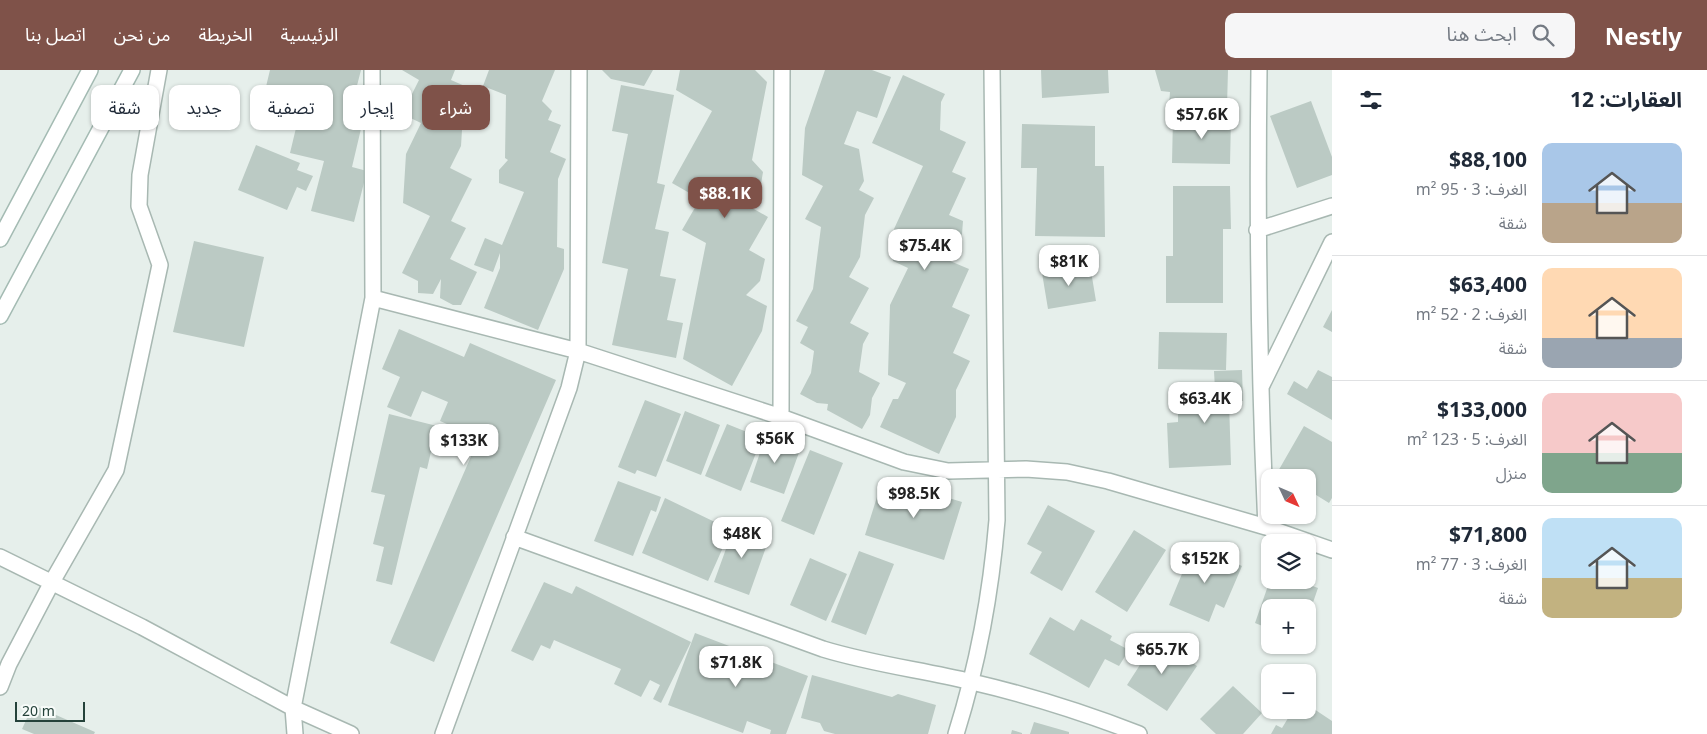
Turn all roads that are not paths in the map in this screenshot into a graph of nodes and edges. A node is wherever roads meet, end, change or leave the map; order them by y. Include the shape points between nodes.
1 (90, 70) edge
2 (132, 70) edge
3 (159, 70) edge
4 (372, 70) edge
5 (579, 70) edge
6 (782, 70) edge
7 (992, 70) edge
8 (1259, 70) edge
9 (1332, 206) edge
10 (1257, 230) junction
11 (0, 240) edge
12 (1332, 242) edge
13 (373, 298) junction
14 (0, 316) edge
15 (578, 352) junction
16 (1260, 390) junction
17 (781, 417) junction
18 (996, 470) junction
19 (1266, 527) junction
20 (514, 537) junction
21 (1332, 550) edge
22 (0, 557) edge
23 (52, 582) junction
24 (972, 682) junction
25 (0, 687) edge
26 (293, 708) junction
27 (295, 734) edge
28 (351, 734) edge
29 (443, 734) edge
30 (956, 734) edge
31 (1139, 734) edge

1 - 11 street
2 - 14 street
3 - 23 street via 140,175 139,206 160,265 116,470
4 - 13 street
5 - 15 street
6 - 17 street
7 - 18 street
8 - 10 street
9 - 10 street
10 - 16 street
12 - 16 street
13 - 15 street
13 - 26 street
15 - 17 street
15 - 20 street via 569,388
16 - 19 street
17 - 18 street via 904,462 948,471
18 - 19 street via 1067,472
18 - 24 street via 994,563
19 - 21 street
20 - 24 street via 857,660
20 - 29 street
22 - 23 street
23 - 25 street
23 - 26 street
24 - 30 street
24 - 31 street via 1081,713
26 - 27 street
26 - 28 street

